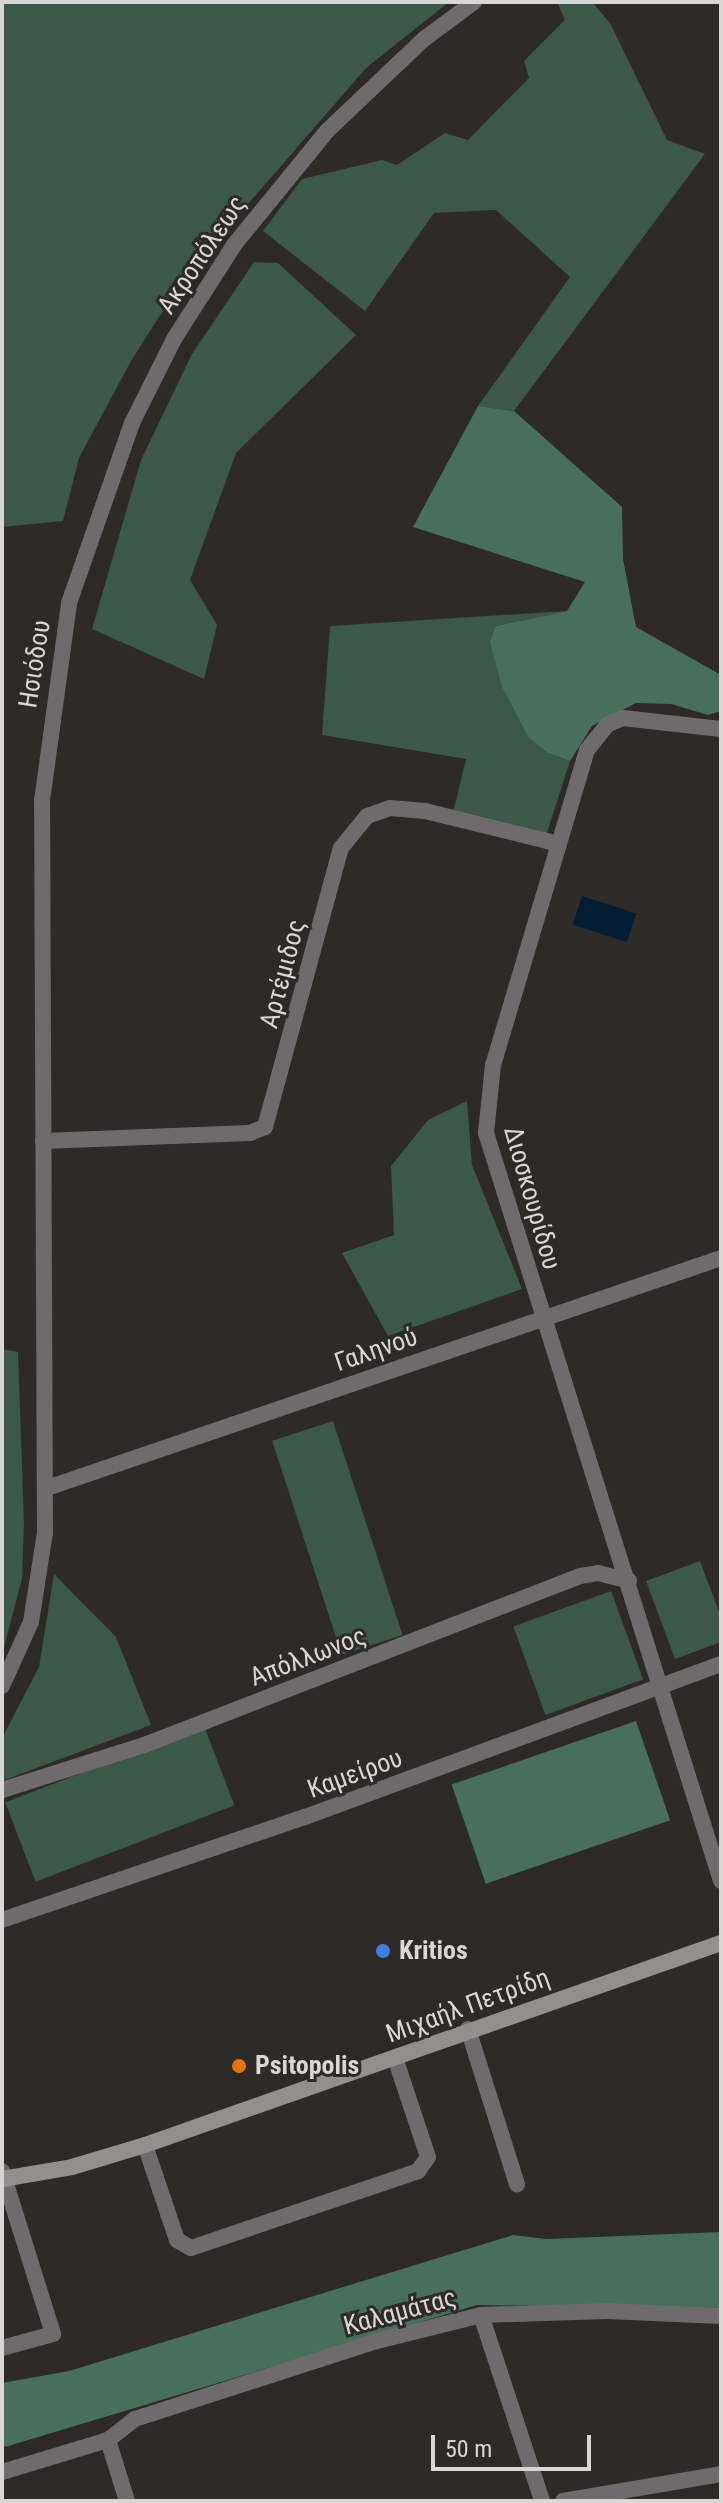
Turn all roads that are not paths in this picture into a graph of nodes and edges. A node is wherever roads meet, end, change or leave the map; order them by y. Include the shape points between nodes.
1 (474, 2) edge
2 (69, 603) joint
3 (721, 729) edge
4 (559, 844) junction
5 (43, 1141) junction
6 (721, 1258) edge
7 (542, 1318) junction
8 (47, 1488) junction
9 (629, 1581) junction
10 (721, 1664) edge
11 (2, 1686) edge
12 (662, 1686) junction
13 (2, 1790) edge
14 (721, 1881) edge
15 (2, 1920) edge
16 (721, 1943) edge
17 (468, 2029) junction
18 (395, 2058) junction
19 (145, 2145) junction
20 (3, 2176) edge
21 (517, 2184) dead end
22 (481, 2315) junction
23 (721, 2316) edge
24 (2, 2348) edge
25 (108, 2440) junction
26 (2, 2472) edge
27 (719, 2479) edge
28 (127, 2501) edge
29 (542, 2501) edge
30 (563, 2501) edge

1 - 2 street, Ακροπόλεως via 414,47 336,121 234,245 174,339 132,423
2 - 5 street, Ησιόδου via 42,801
3 - 4 street, Διοσκουρίδου via 641,717 608,724 587,750
4 - 5 street, Αρτέμιδος via 425,811 390,808 367,816 341,848 265,1127 250,1133
4 - 7 street, Διοσκουρίδου via 493,1065 486,1107 490,1155
5 - 8 street, Ησιόδου
6 - 7 street, Γαληνού
7 - 8 street, Γαληνού
7 - 9 street, Διοσκουρίδου
8 - 11 street, Ησιόδου via 31,1622
9 - 12 street, Διοσκουρίδου
9 - 13 street, Απόλλωνος via 598,1573 580,1576 147,1744
10 - 12 street, Καμείρου
12 - 14 street, Διοσκουρίδου
12 - 15 street, Καμείρου via 305,1817
16 - 17 main road, Μιχαήλ Πετρίδη
17 - 18 main road, Μιχαήλ Πετρίδη
17 - 21 street
18 - 19 main road, Μιχαήλ Πετρίδη
18 - 19 street via 428,2157 418,2171 191,2248 177,2240
19 - 20 main road, Μιχαήλ Πετρίδη via 72,2167
20 - 24 street via 53,2334
22 - 23 street, Καλαμάτας via 607,2311
22 - 25 street, Καλαμάτας via 377,2341 135,2419
22 - 29 street
25 - 26 street, Καλαμάτας
25 - 28 street
27 - 30 street

